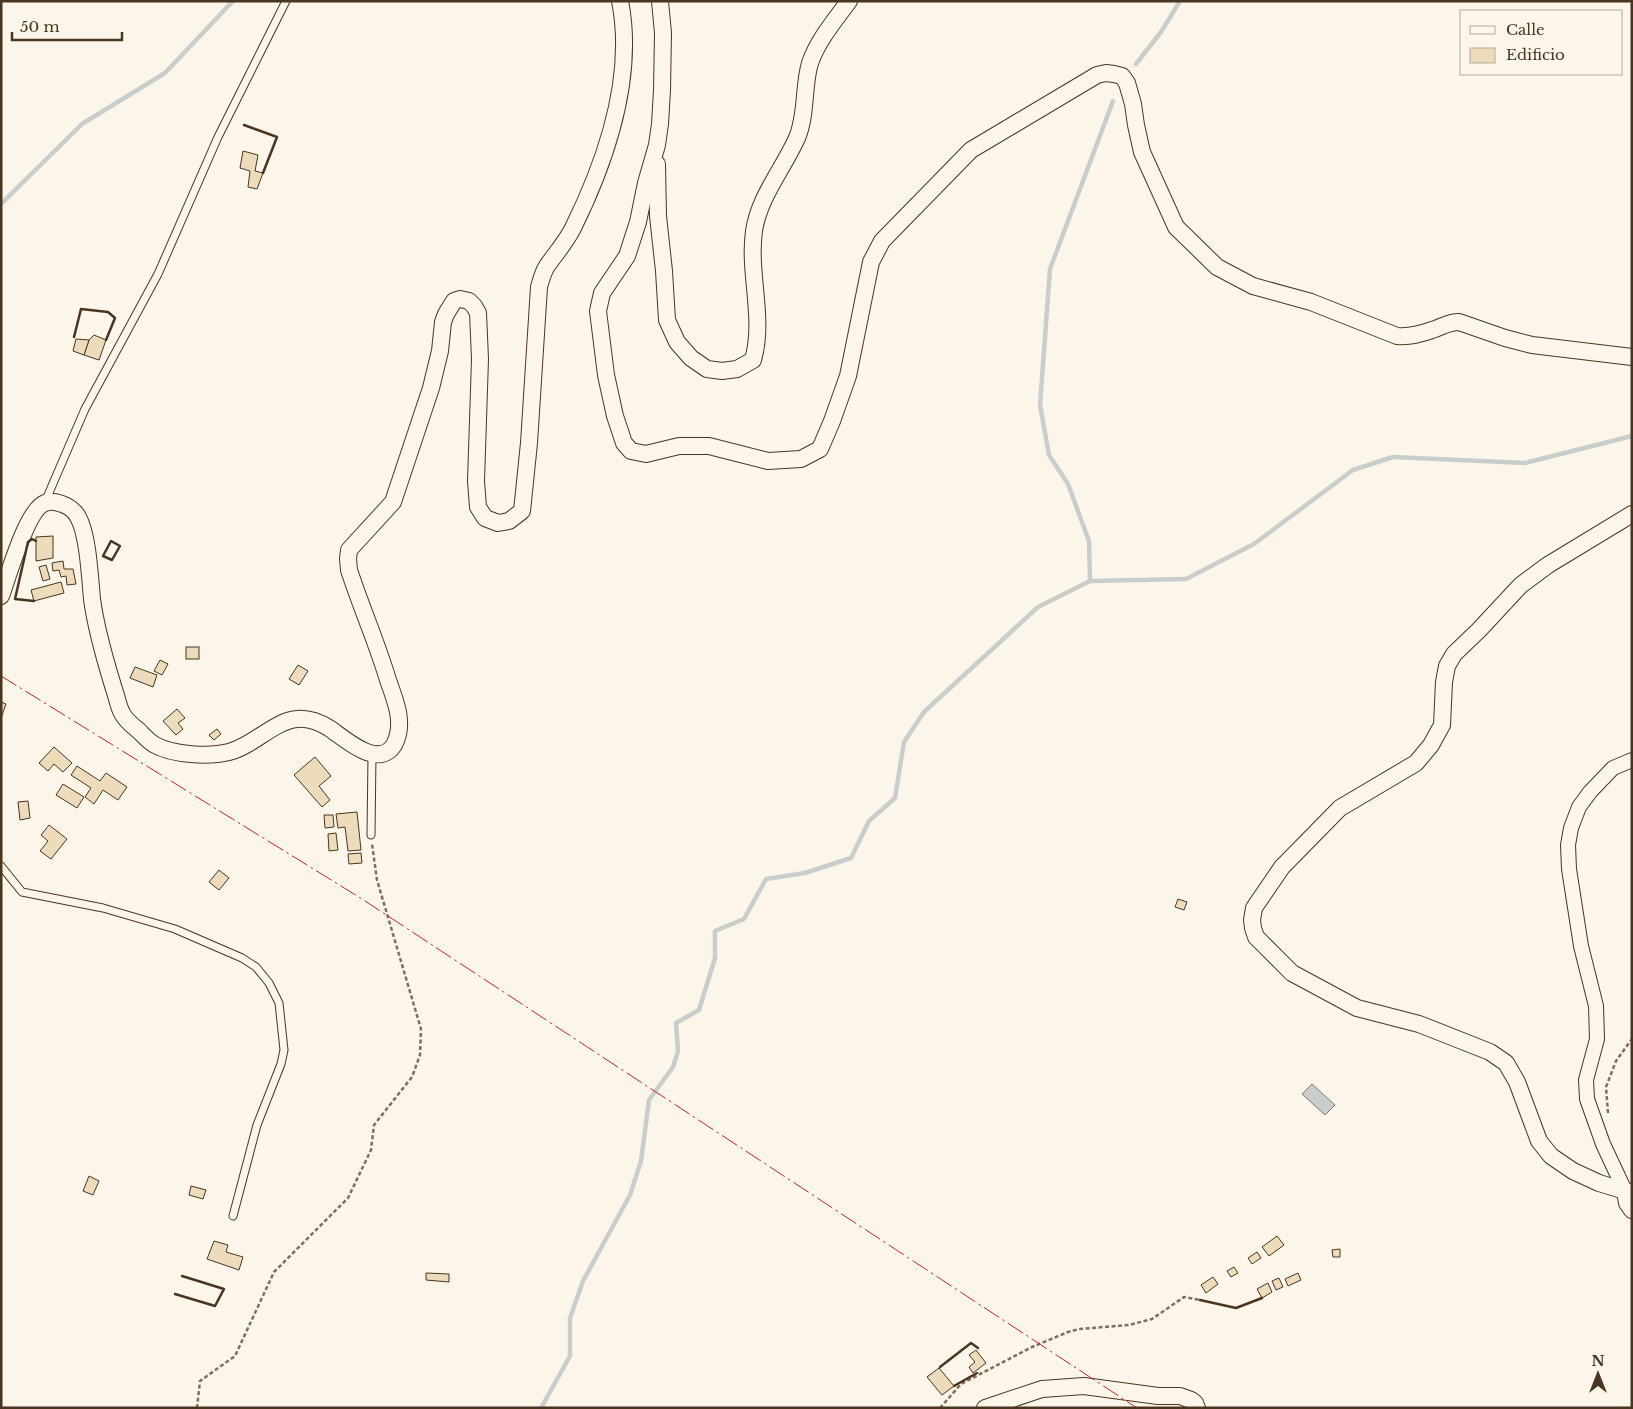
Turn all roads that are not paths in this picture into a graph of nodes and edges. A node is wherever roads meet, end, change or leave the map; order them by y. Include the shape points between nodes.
1 (286, 1) edge
2 (620, 1) edge
3 (660, 1) edge
4 (849, 1) edge
5 (657, 145) junction
6 (1632, 357) edge
7 (45, 503) junction
8 (1632, 514) edge
9 (1, 596) edge
10 (372, 755) junction
11 (1632, 760) edge
12 (371, 835) road end
13 (1, 866) edge
14 (1628, 1192) edge
15 (1632, 1210) edge
16 (233, 1216) dead end
17 (985, 1408) edge
18 (1197, 1408) edge

1 - 7 lane via 218,137 158,274 85,409
2 - 10 street via 625,56 618,109 572,229 546,268 539,287 522,511 509,521 498,523 485,518 478,507 478,313 469,302 460,299 454,302 443,322 431,388 393,502 349,550 349,570 399,713 399,732 393,746
3 - 5 street via 662,90
4 - 5 street via 825,34 810,63 798,136 759,210 753,254 758,344 753,360 737,369 707,369 691,358 677,342 667,320 658,216
5 - 6 street via 627,256 602,293 598,311 606,375 624,443 631,452 646,454 678,446 709,446 768,461 801,458 820,448 848,376 871,262 882,241 971,150 1097,75 1106,73 1122,76 1127,82 1142,152 1176,227 1217,267 1253,286 1311,302 1397,336 1408,337 1459,322 1532,345
7 - 9 street via 30,518
7 - 10 street via 63,504 78,517 86,543 99,631 122,714 154,745 197,755 230,752 283,723 309,719
8 - 14 street via 1521,585 1454,654 1447,666 1444,682 1442,725 1431,745 1416,763 1340,808 1282,867 1254,908 1252,920 1256,937 1292,973 1357,1008 1419,1024 1490,1052 1506,1063 1517,1082 1539,1142 1551,1156 1573,1171
10 - 12 lane
11 - 14 street via 1613,768 1590,792 1579,807 1568,845 1581,946 1596,1006 1597,1039 1586,1080 1587,1099 1603,1144
13 - 16 lane via 19,891 103,908 175,929 242,958 256,967 269,984 279,1003 284,1050 257,1125
14 - 15 street via 1627,1203
17 - 18 street via 1042,1389 1084,1386 1180,1396 1191,1400

